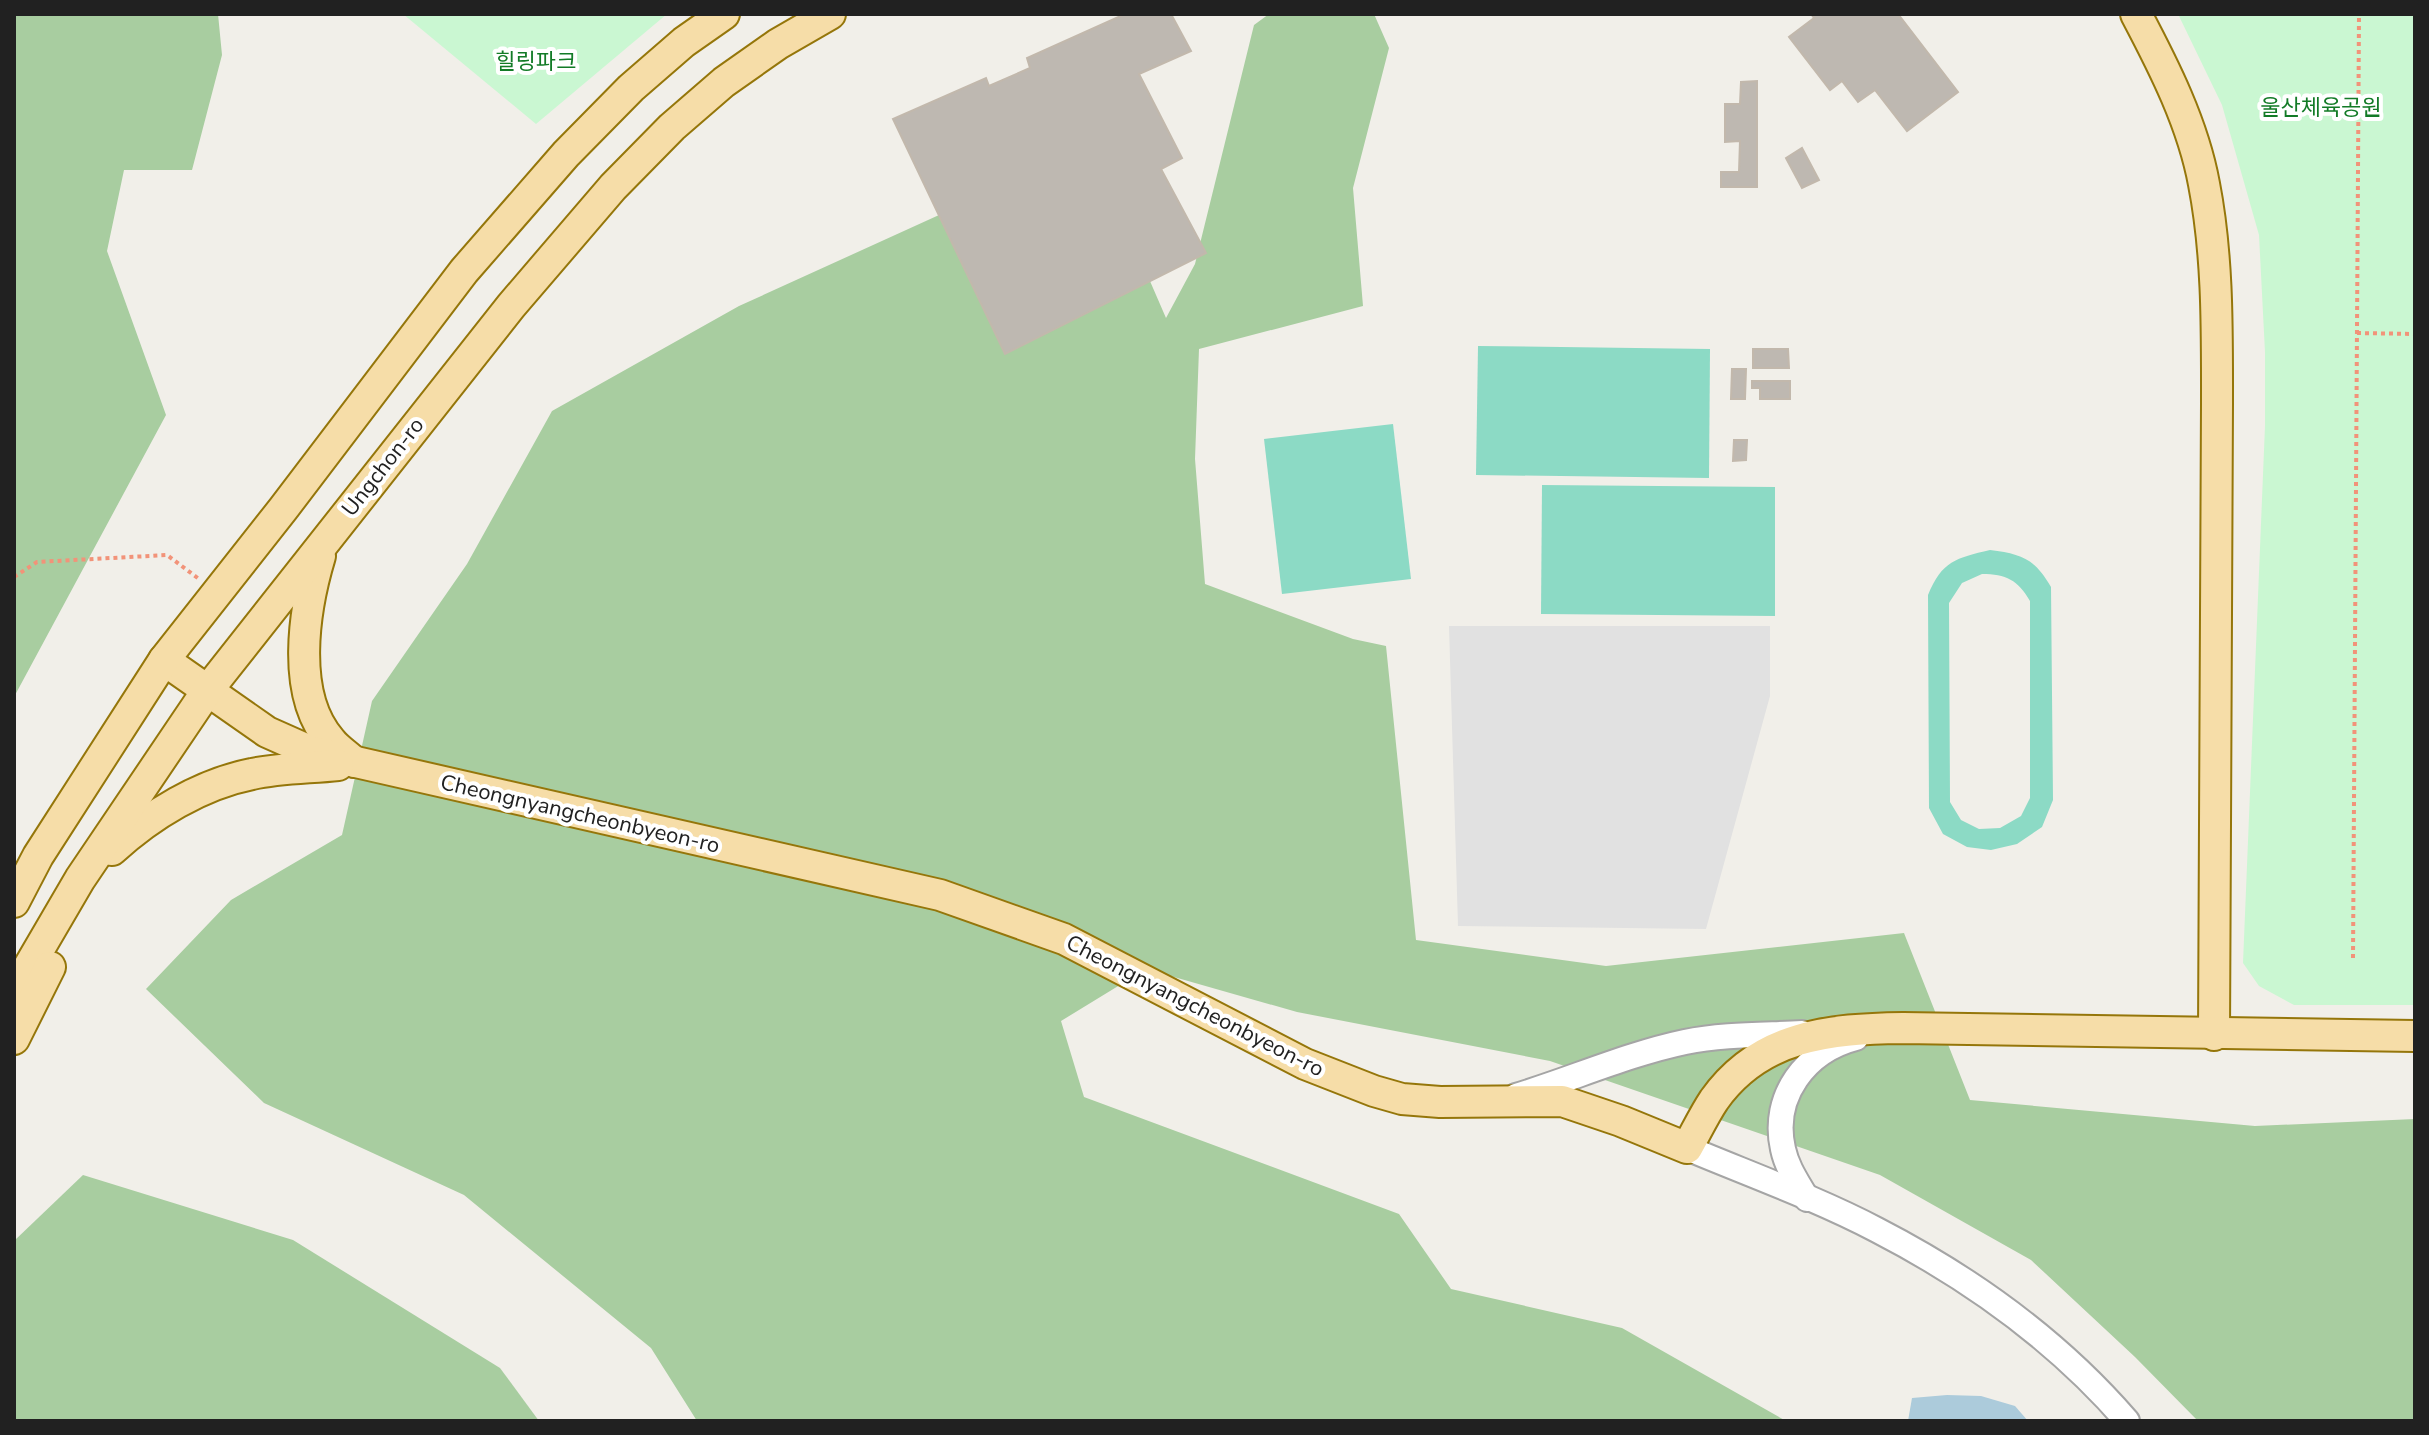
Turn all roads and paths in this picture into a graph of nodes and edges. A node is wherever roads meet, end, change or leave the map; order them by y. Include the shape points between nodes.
1 (724, 14) edge
2 (830, 14) edge
3 (2136, 14) edge
4 (2359, 14) edge
5 (2357, 333) junction
6 (2415, 334) edge
7 (325, 540) junction
8 (14, 577) edge
9 (218, 592) junction
10 (164, 660) junction
11 (207, 691) junction
12 (356, 763) junction
13 (38, 856) junction
14 (80, 879) junction
15 (14, 881) edge
16 (14, 902) edge
17 (2353, 958) dead end
18 (14, 992) edge
19 (1903, 1028) junction
20 (1824, 1032) junction
21 (2214, 1035) junction
22 (2415, 1036) edge
23 (14, 1039) edge
24 (1504, 1100) junction
25 (1687, 1148) junction
26 (1807, 1199) junction
27 (2127, 1421) edge

1 - 9 main road via 631,88 464,271
2 - 7 main road, Ungchon-ro via 724,82 613,187
3 - 21 main road via 2193,141 2212,233 2217,303
4 - 5 path
5 - 6 path
5 - 17 path
7 - 11 main road, Ungchon-ro
7 - 12 main road via 306,619 304,658 315,715 330,741
8 - 9 path via 37,562 167,555
9 - 10 main road
10 - 11 main road, Cheongnyangcheonbyeon-ro
10 - 13 main road
11 - 12 main road, Cheongnyangcheonbyeon-ro via 267,732 312,752
11 - 14 main road, Ungchon-ro
12 - 14 main road via 223,781 131,832
12 - 24 main road, Cheongnyangcheonbyeon-ro via 940,895 1064,939 1343,1080 1402,1099
13 - 15 main road
13 - 16 main road
14 - 18 main road, Ungchon-ro
14 - 23 main road via 58,951
19 - 20 main road
19 - 21 main road
19 - 26 street via 1838,1044 1797,1076 1782,1106 1780,1125 1791,1172
20 - 24 street via 1687,1042
20 - 25 main road via 1786,1043 1733,1078
21 - 22 main road
24 - 25 main road, Cheongnyangcheonbyeon-ro via 1562,1101
25 - 26 street, Cheongnyangcheonbyeon-ro
26 - 27 street, Cheongnyangcheonbyeon-ro via 1875,1228 2005,1306 2061,1352

